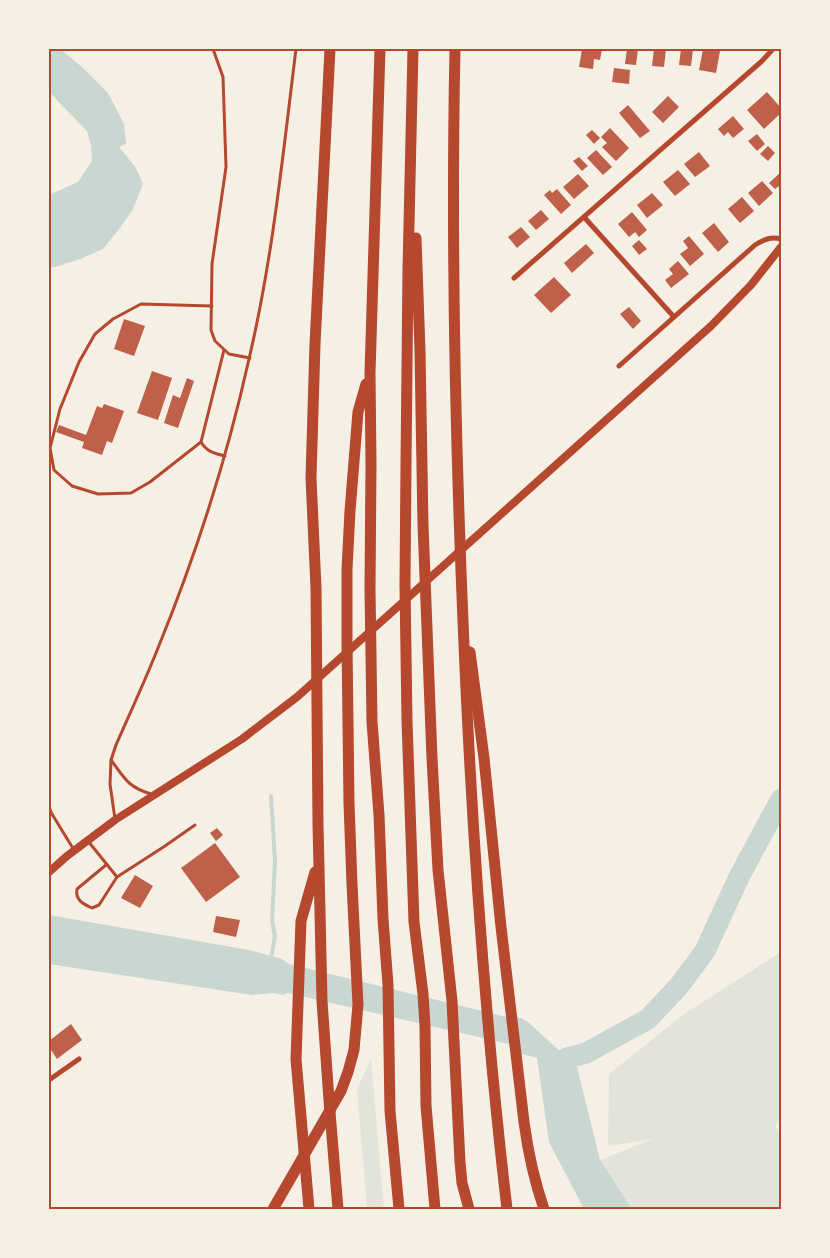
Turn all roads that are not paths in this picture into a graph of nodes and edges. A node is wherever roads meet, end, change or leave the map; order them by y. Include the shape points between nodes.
1 (213, 49) edge
2 (296, 49) edge
3 (330, 49) edge
4 (380, 49) edge
5 (413, 49) edge
6 (455, 49) edge
7 (773, 49) edge
8 (411, 138) junction
9 (584, 217) junction
10 (781, 239) edge
11 (781, 247) edge
12 (514, 278) dead end
13 (212, 306) junction
14 (674, 317) junction
15 (224, 350) junction
16 (250, 358) junction
17 (619, 366) dead end
18 (370, 373) junction
19 (200, 442) junction
20 (225, 456) junction
21 (461, 584) junction
22 (111, 760) junction
23 (154, 795) junction
24 (49, 807) edge
25 (115, 820) junction
26 (195, 825) dead end
27 (87, 841) junction
28 (75, 850) junction
29 (318, 860) junction
30 (106, 865) junction
31 (49, 872) edge
32 (117, 877) junction
33 (79, 1059) dead end
34 (49, 1080) edge
35 (273, 1209) edge
36 (309, 1209) edge
37 (338, 1209) edge
38 (399, 1209) edge
39 (435, 1209) edge
40 (469, 1209) edge
41 (507, 1209) edge
42 (544, 1209) edge

1 - 13 lane via 223,77 226,167 212,264
2 - 16 lane via 274,226
3 - 29 highway via 311,478 316,588
4 - 18 highway
5 - 8 highway
6 - 21 highway via 454,354
7 - 9 street
8 - 39 highway via 406,435 410,818 414,922 423,994 426,1106
8 - 40 highway via 438,870 452,1001 460,1162
9 - 12 street
9 - 14 street
10 - 14 street via 769,238 759,243
11 - 23 street via 751,285 711,326 308,688 231,747
13 - 15 lane via 211,330 215,341
13 - 19 lane via 141,304 113,319 95,334 79,362 60,409 50,448 54,470 72,486 98,494 131,493
14 - 17 street
15 - 16 lane via 228,354
15 - 19 lane
16 - 20 lane
18 - 35 highway via 358,412 347,569 346,643 357,1027 354,1050 341,1091
18 - 38 highway via 372,722 388,985 390,1110
19 - 20 lane via 204,448
20 - 22 lane via 177,599
21 - 41 highway via 480,920
21 - 42 highway via 528,1153
22 - 23 lane via 128,783
22 - 25 lane via 110,784
23 - 25 street
24 - 28 lane
25 - 27 street
26 - 32 lane
27 - 28 street
27 - 30 lane
28 - 31 street
29 - 36 highway via 301,921 296,1059
29 - 37 highway via 322,1001
30 - 32 lane
30 - 32 lane via 77,889 81,903 92,908 99,906
33 - 34 street

